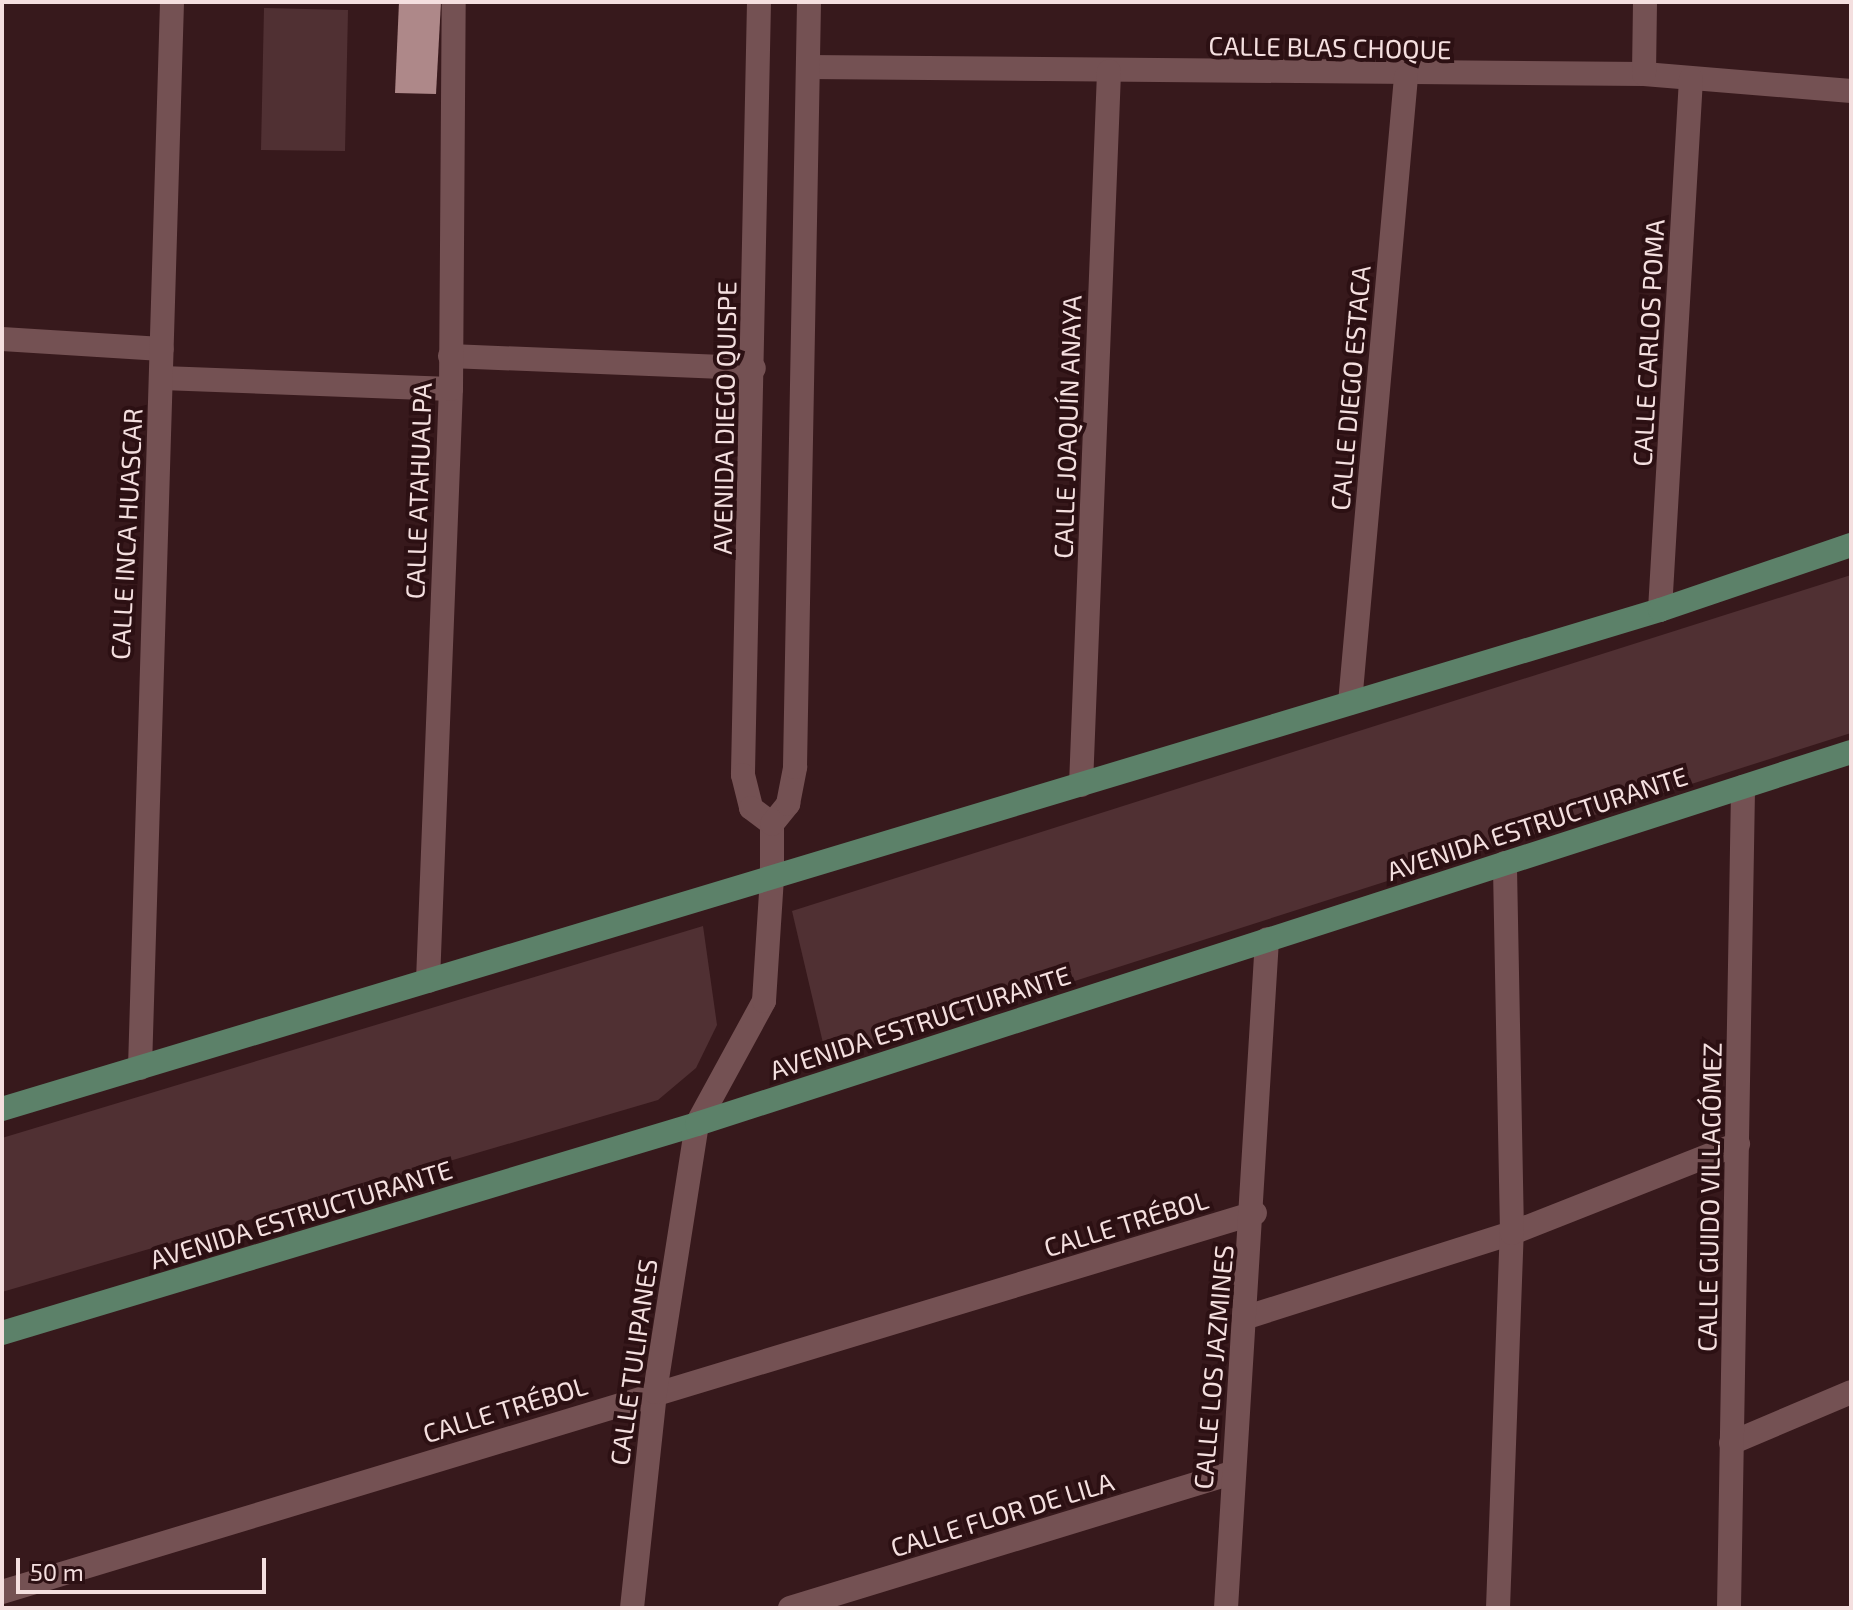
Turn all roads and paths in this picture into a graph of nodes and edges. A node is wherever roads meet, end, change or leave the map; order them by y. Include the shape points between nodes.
1 (172, 2) edge
2 (454, 2) edge
3 (759, 2) edge
4 (809, 2) edge
5 (1645, 2) edge
6 (808, 67) junction
7 (1109, 72) junction
8 (1644, 74) junction
9 (1406, 77) junction
10 (1691, 79) junction
11 (1851, 91) edge
12 (2, 339) edge
13 (162, 349) junction
14 (450, 356) junction
15 (754, 368) junction
16 (162, 378) junction
17 (451, 389) junction
18 (1851, 545) edge
19 (1660, 610) junction
20 (1350, 703) junction
21 (1851, 752) edge
22 (1081, 785) junction
23 (1743, 787) junction
24 (772, 824) junction
25 (1505, 863) junction
26 (772, 877) junction
27 (1267, 939) junction
28 (428, 981) junction
29 (140, 1068) junction
30 (2, 1109) edge
31 (697, 1124) junction
32 (1738, 1144) junction
33 (1255, 1213) junction
34 (1512, 1233) junction
35 (1244, 1318) junction
36 (2, 1333) edge
37 (655, 1392) junction
38 (1851, 1392) edge
39 (1731, 1443) junction
40 (1231, 1473) junction
41 (2, 1592) edge
42 (632, 1608) edge
43 (790, 1608) edge
44 (1226, 1608) edge
45 (1498, 1608) edge
46 (1729, 1608) edge

1 - 13 street, CALLE INCA HUASCAR
2 - 14 street, CALLE ATAHUALPA
3 - 15 street, AVENIDA DIEGO QUISPE
4 - 6 street
5 - 8 street
6 - 7 street, CALLE BLAS CHOQUE
6 - 24 street via 795,767 788,804
7 - 9 street, CALLE BLAS CHOQUE
7 - 22 street, CALLE JOAQUÍN ANAYA
8 - 9 street, CALLE BLAS CHOQUE
8 - 10 street, CALLE BLAS CHOQUE
9 - 20 street, CALLE DIEGO ESTACA
10 - 11 street, CALLE BLAS CHOQUE
10 - 19 street, CALLE CARLOS POMA
12 - 13 street
13 - 16 street, CALLE INCA HUASCAR
14 - 15 street
14 - 17 street, CALLE ATAHUALPA
15 - 24 street, AVENIDA DIEGO QUISPE via 743,775 751,808
16 - 17 street
16 - 29 street, CALLE INCA HUASCAR
17 - 28 street, CALLE ATAHUALPA
18 - 19 main road
19 - 20 main road
20 - 22 main road
21 - 23 main road, AVENIDA ESTRUCTURANTE
22 - 26 main road
23 - 25 main road, AVENIDA ESTRUCTURANTE
23 - 32 street, CALLE GUIDO VILLAGÓMEZ
24 - 26 street
25 - 27 main road, AVENIDA ESTRUCTURANTE
25 - 34 street
26 - 28 main road
26 - 31 street via 764,1001
27 - 31 main road, AVENIDA ESTRUCTURANTE
27 - 33 street, CALLE LOS JAZMINES
28 - 29 main road
29 - 30 main road
31 - 36 main road, AVENIDA ESTRUCTURANTE
31 - 37 street, CALLE TULIPANES
32 - 34 street
32 - 39 street, CALLE GUIDO VILLAGÓMEZ
33 - 35 street, CALLE LOS JAZMINES
33 - 37 street, CALLE TRÉBOL
34 - 35 street
34 - 45 street
35 - 40 street, CALLE LOS JAZMINES
37 - 41 street, CALLE TRÉBOL
37 - 42 street, CALLE TULIPANES
38 - 39 street
39 - 46 street, CALLE GUIDO VILLAGÓMEZ
40 - 43 street, CALLE FLOR DE LILA
40 - 44 street, CALLE LOS JAZMINES

